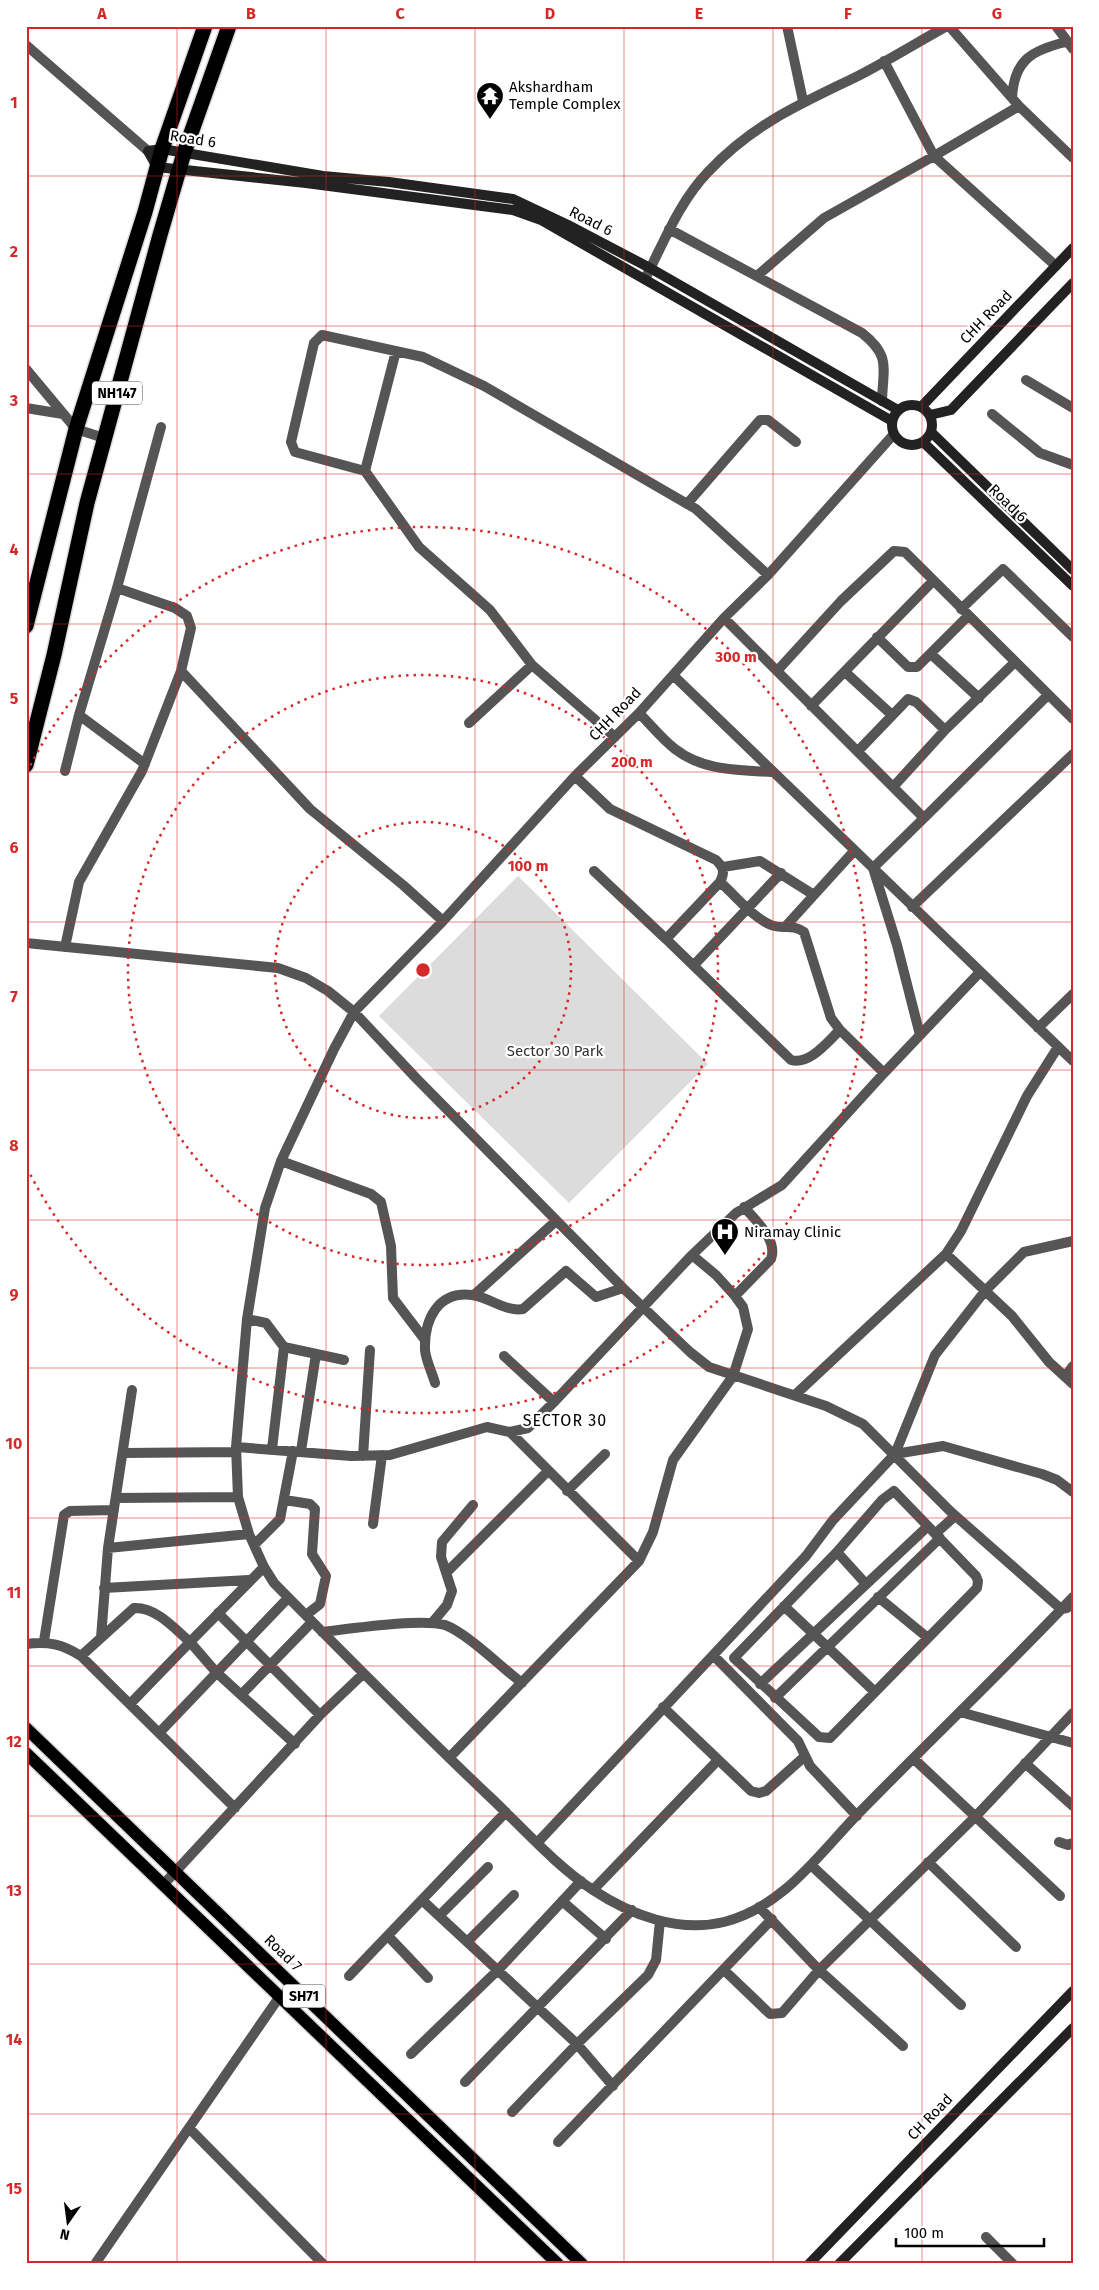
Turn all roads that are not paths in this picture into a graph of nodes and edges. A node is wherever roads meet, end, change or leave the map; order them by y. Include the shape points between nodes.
1 (205, 26) edge
2 (229, 26) edge
3 (788, 26) edge
4 (948, 26) edge
5 (1056, 26) edge
6 (26, 45) edge
7 (1070, 46) edge
8 (884, 61) junction
9 (803, 101) junction
10 (1016, 102) junction
11 (155, 150) junction
12 (184, 153) junction
13 (934, 156) junction
14 (1073, 158) edge
15 (157, 167) junction
16 (180, 169) junction
17 (669, 229) junction
18 (1073, 248) edge
19 (1056, 266) junction
20 (650, 268) junction
21 (757, 276) junction
22 (645, 279) junction
23 (1073, 283) edge
24 (396, 351) junction
25 (26, 369) edge
26 (1026, 380) dead end
27 (882, 401) junction
28 (921, 407) junction
29 (26, 408) edge
30 (1073, 408) edge
31 (898, 410) junction
32 (64, 414) junction
33 (992, 414) dead end
34 (930, 415) junction
35 (892, 421) junction
36 (161, 427) dead end
37 (76, 428) junction
38 (931, 432) junction
39 (894, 434) junction
40 (104, 438) junction
41 (796, 442) dead end
42 (923, 442) junction
43 (1073, 465) edge
44 (365, 471) junction
45 (687, 504) junction
46 (1073, 570) edge
47 (768, 575) junction
48 (31, 581) edge
49 (933, 581) junction
50 (1073, 586) edge
51 (117, 588) junction
52 (964, 613) junction
53 (724, 618) junction
54 (26, 626) edge
55 (877, 637) junction
56 (1073, 637) edge
57 (931, 654) junction
58 (1015, 662) junction
59 (532, 665) junction
60 (181, 671) junction
61 (777, 671) junction
62 (845, 672) junction
63 (673, 675) junction
64 (1048, 695) junction
65 (979, 698) junction
66 (811, 706) junction
67 (639, 713) junction
68 (79, 715) junction
69 (892, 715) junction
70 (1073, 719) edge
71 (468, 723) dead end
72 (946, 730) junction
73 (615, 737) junction
74 (858, 751) junction
75 (1073, 754) edge
76 (145, 764) junction
77 (26, 765) edge
78 (65, 771) dead end
79 (772, 772) junction
80 (576, 776) junction
81 (894, 786) junction
82 (924, 818) junction
83 (854, 851) junction
84 (723, 867) junction
85 (873, 868) junction
86 (594, 871) dead end
87 (782, 873) junction
88 (720, 882) junction
89 (814, 895) junction
90 (748, 907) junction
91 (912, 907) junction
92 (443, 921) junction
93 (785, 927) junction
94 (666, 938) junction
95 (26, 943) edge
96 (65, 947) junction
97 (694, 965) junction
98 (980, 972) junction
99 (1073, 994) edge
100 (354, 1012) junction
101 (1038, 1028) junction
102 (840, 1030) junction
103 (920, 1035) junction
104 (1058, 1047) junction
105 (1073, 1061) edge
106 (884, 1073) junction
107 (281, 1162) junction
108 (744, 1207) junction
109 (556, 1221) junction
110 (1073, 1241) edge
111 (946, 1254) junction
112 (692, 1255) junction
113 (622, 1288) junction
114 (985, 1291) junction
115 (474, 1295) junction
116 (735, 1296) junction
117 (643, 1308) junction
118 (247, 1319) junction
119 (426, 1340) junction
120 (284, 1347) junction
121 (370, 1350) dead end
122 (316, 1354) junction
123 (504, 1356) dead end
124 (344, 1360) dead end
125 (1073, 1366) edge
126 (732, 1376) junction
127 (1065, 1377) junction
128 (435, 1383) dead end
129 (1073, 1384) edge
130 (132, 1390) dead end
131 (795, 1394) junction
132 (554, 1402) junction
133 (510, 1432) junction
134 (236, 1449) junction
135 (272, 1449) junction
136 (297, 1451) junction
137 (124, 1453) junction
138 (604, 1454) dead end
139 (895, 1454) junction
140 (382, 1455) junction
141 (363, 1456) junction
142 (548, 1472) junction
143 (567, 1491) junction
144 (1073, 1492) edge
145 (238, 1497) junction
146 (116, 1498) junction
147 (285, 1500) junction
148 (473, 1505) dead end
149 (114, 1510) junction
150 (955, 1516) junction
151 (373, 1524) dead end
152 (927, 1527) junction
153 (250, 1534) junction
154 (938, 1536) junction
155 (254, 1545) junction
156 (108, 1548) junction
157 (837, 1552) junction
158 (639, 1561) junction
159 (264, 1567) junction
160 (447, 1572) junction
161 (249, 1580) junction
162 (866, 1584) junction
163 (104, 1588) junction
164 (878, 1597) junction
165 (1073, 1597) edge
166 (288, 1598) junction
167 (784, 1606) junction
168 (1073, 1607) edge
169 (1062, 1609) junction
170 (218, 1613) junction
171 (309, 1618) junction
172 (432, 1623) junction
173 (322, 1632) junction
174 (813, 1634) junction
175 (101, 1638) junction
176 (928, 1638) junction
177 (44, 1641) junction
178 (246, 1641) junction
179 (190, 1642) junction
180 (26, 1644) edge
181 (828, 1647) junction
182 (713, 1655) junction
183 (81, 1656) junction
184 (271, 1665) junction
185 (216, 1672) junction
186 (363, 1674) junction
187 (522, 1683) junction
188 (760, 1684) junction
189 (875, 1692) junction
190 (241, 1695) junction
191 (772, 1695) junction
192 (758, 1700) junction
193 (130, 1704) junction
194 (663, 1707) junction
195 (960, 1712) junction
196 (1073, 1713) edge
197 (320, 1715) junction
198 (26, 1728) edge
199 (158, 1733) junction
200 (1050, 1737) junction
201 (1073, 1743) edge
202 (295, 1744) junction
203 (26, 1754) edge
204 (804, 1757) junction
205 (450, 1758) junction
206 (914, 1759) junction
207 (718, 1760) junction
208 (1025, 1763) junction
209 (1073, 1806) edge
210 (234, 1808) junction
211 (506, 1812) junction
212 (857, 1816) junction
213 (976, 1816) junction
214 (538, 1842) junction
215 (1059, 1842) dead end
216 (1073, 1843) edge
217 (928, 1862) junction
218 (812, 1866) junction
219 (488, 1867) dead end
220 (176, 1872) junction
221 (581, 1881) junction
222 (163, 1885) junction
223 (593, 1890) junction
224 (514, 1895) dead end
225 (1060, 1896) dead end
226 (422, 1900) junction
227 (562, 1901) junction
228 (759, 1907) junction
229 (632, 1910) junction
230 (440, 1915) junction
231 (772, 1919) junction
232 (871, 1920) junction
233 (660, 1921) junction
234 (389, 1937) junction
235 (606, 1939) junction
236 (467, 1942) junction
237 (1016, 1948) dead end
238 (498, 1969) junction
239 (724, 1970) junction
240 (819, 1970) junction
241 (349, 1976) dead end
242 (428, 1978) dead end
243 (1073, 1991) edge
244 (280, 1996) junction
245 (961, 2005) dead end
246 (539, 2008) junction
247 (1073, 2028) edge
248 (577, 2044) junction
249 (904, 2046) dead end
250 (411, 2054) dead end
251 (465, 2082) dead end
252 (613, 2086) junction
253 (512, 2112) dead end
254 (189, 2128) junction
255 (558, 2142) dead end
256 (986, 2237) dead end
257 (95, 2264) edge
258 (323, 2264) edge
259 (558, 2264) edge
260 (582, 2264) edge
261 (809, 2264) edge
262 (839, 2264) edge
263 (1013, 2264) edge

1 - 11 highway, NH147
2 - 12 highway, NH147
3 - 9 street
4 - 8 street
4 - 10 street
5 - 7 street
6 - 11 street
7 - 10 street via 1046,47 1024,61 1013,82
8 - 9 street
8 - 13 street
9 - 17 street via 767,122 727,153 707,173
10 - 13 street
10 - 14 street
11 - 12 street, Road 6
11 - 15 highway, NH147
12 - 16 highway, NH147
12 - 20 street, Road 6 via 323,176 513,199
13 - 19 street
13 - 21 street via 824,218
15 - 16 street, Road 6
15 - 37 highway, NH147
16 - 22 street, Road 6 via 513,210 541,220
16 - 40 highway, NH147
17 - 20 street
17 - 21 street
18 - 19 street, CHH Road
19 - 28 street, CHH Road
20 - 22 street
20 - 27 street, Road 6
21 - 27 street via 875,343 883,360
22 - 35 street, Road 6
23 - 34 street via 952,410
24 - 44 street
24 - 44 street via 322,335 314,343 292,447 295,452
24 - 45 street via 423,357 484,386
25 - 32 street
26 - 30 street
27 - 31 street, Road 6
28 - 31 street via 909,405
28 - 34 street
29 - 32 street
31 - 35 street
32 - 37 street
33 - 43 street via 1040,453
34 - 38 street
35 - 39 street
36 - 51 street
37 - 40 street
37 - 48 highway, NH147
38 - 42 street
38 - 46 street, Road 6
39 - 42 street via 910,445
39 - 47 street, CHH Road
40 - 77 highway, NH147
41 - 45 street via 768,420 760,420
42 - 50 street, Road 6
44 - 59 street via 419,547 490,610
45 - 47 street
47 - 53 street, CHH Road
48 - 54 highway, NH147
49 - 52 street
49 - 55 street
49 - 61 street via 905,552 894,551
51 - 60 street via 175,608 187,616 191,628
51 - 68 street
52 - 56 street via 1003,569
52 - 57 street
52 - 58 street
53 - 61 street
53 - 63 street, CHH Road
55 - 57 street via 908,667 917,667
55 - 62 street
57 - 65 street
58 - 64 street
58 - 65 street
59 - 71 street
59 - 73 street
60 - 76 street
60 - 92 street via 310,809
61 - 66 street
62 - 66 street
62 - 69 street
63 - 67 street, CHH Road
63 - 79 street
64 - 70 street
64 - 82 street
65 - 72 street
66 - 74 street
67 - 73 street, CHH Road
67 - 79 street via 674,749 691,760 723,769
68 - 76 street
68 - 78 street
69 - 72 street via 908,698 912,699
69 - 74 street
72 - 81 street
73 - 80 street, CHH Road
74 - 81 street
75 - 91 street
76 - 96 street via 79,882
79 - 83 street
80 - 84 street via 610,809 716,860
80 - 92 street, CHH Road
81 - 82 street
82 - 85 street
83 - 85 street
83 - 89 street
84 - 87 street via 760,861
84 - 88 street
85 - 91 street
85 - 103 street
86 - 94 street
87 - 89 street
87 - 90 street
88 - 90 street
88 - 94 street
89 - 93 street
90 - 93 street via 764,922
90 - 97 street
91 - 98 street
92 - 100 street, CHH Road
93 - 102 street via 796,926 804,932 832,1018
94 - 97 street
95 - 96 street
96 - 100 street via 278,968 306,978
97 - 102 street via 791,1060 800,1062 808,1058
98 - 101 street
98 - 103 street
99 - 101 street
100 - 107 street, CHH Road
100 - 109 street
101 - 104 street
102 - 106 street
103 - 106 street
104 - 105 street
104 - 111 street via 1027,1096 961,1231
106 - 108 street via 782,1185
107 - 118 street, CHH Road via 265,1208
107 - 119 street via 371,1194 381,1202 392,1254 393,1298
108 - 112 street
108 - 116 street via 773,1243 774,1251 771,1259
109 - 113 street
109 - 115 street
110 - 114 street via 1024,1252
111 - 114 street
111 - 131 street
112 - 116 street
112 - 117 street
113 - 115 street via 596,1296 566,1271 523,1309 510,1308
113 - 117 street
114 - 127 street via 1012,1316
114 - 139 street via 935,1355
115 - 119 street via 452,1296 441,1302 430,1318
116 - 126 street via 743,1307 748,1329
117 - 126 street via 709,1367
117 - 132 street
118 - 120 street via 266,1323
118 - 134 street, CHH Road
119 - 128 street via 427,1358
120 - 122 street
120 - 135 street
121 - 141 street
122 - 124 street
122 - 136 street
123 - 132 street
125 - 127 street
126 - 131 street
126 - 158 street via 673,1460 653,1532
127 - 129 street
130 - 137 street
131 - 139 street via 863,1424
132 - 133 street via 528,1428
133 - 140 street via 488,1427
133 - 142 street
134 - 135 street
134 - 137 street
134 - 145 street, CHH Road
135 - 136 street
136 - 141 street
136 - 147 street
137 - 146 street
138 - 143 street
139 - 144 street via 942,1446 1042,1474
139 - 150 street
139 - 182 street
140 - 141 street
140 - 151 street
142 - 143 street
142 - 160 street
143 - 158 street
145 - 146 street
145 - 153 street, CHH Road
146 - 149 street
147 - 155 street via 276,1524
147 - 171 street via 310,1504 315,1509 312,1554 326,1580 320,1604
148 - 160 street via 442,1542 441,1557
149 - 156 street
149 - 177 street via 70,1511 64,1515
150 - 154 street
150 - 169 street
152 - 154 street
152 - 157 street via 894,1491 882,1500
152 - 162 street
153 - 155 street, CHH Road
153 - 156 street
154 - 164 street
154 - 176 street via 978,1581 977,1588
155 - 159 street, CHH Road
156 - 163 street
157 - 162 street
157 - 167 street
158 - 187 street
159 - 161 street
159 - 166 street, CHH Road
160 - 172 street via 451,1597
161 - 163 street
161 - 170 street
162 - 174 street
163 - 175 street
164 - 176 street
164 - 181 street
165 - 169 street, CHH Road
166 - 171 street, CHH Road
166 - 178 street
167 - 174 street
167 - 188 street via 734,1658
168 - 169 street
169 - 195 street, CHH Road
170 - 178 street
170 - 179 street
171 - 173 street, CHH Road
171 - 184 street
172 - 173 street
172 - 187 street via 458,1632
173 - 186 street, CHH Road
174 - 181 street
174 - 188 street
175 - 179 street via 134,1608 144,1608 155,1613
175 - 183 street
176 - 189 street
177 - 180 street
177 - 183 street via 64,1646
178 - 184 street
178 - 185 street
179 - 185 street
179 - 193 street
181 - 189 street
181 - 191 street
182 - 192 street
182 - 194 street
183 - 193 street
184 - 190 street
184 - 197 street
185 - 190 street
185 - 199 street
186 - 197 street
186 - 205 street, CHH Road
187 - 205 street
188 - 191 street
189 - 191 street via 830,1738 825,1739
190 - 202 street
191 - 192 street
192 - 204 street via 798,1742
193 - 199 street
194 - 207 street
194 - 214 street
195 - 200 street
195 - 206 street, CHH Road
196 - 200 street
197 - 202 street
198 - 220 main road, Road 7 / SH71
199 - 210 street
200 - 201 street
200 - 208 street
202 - 210 street
203 - 222 main road, SH71
204 - 207 street via 766,1791 759,1793 751,1791
204 - 212 street
205 - 211 street, CHH Road
206 - 212 street, CHH Road
206 - 213 street
207 - 223 street
208 - 209 street
208 - 213 street
210 - 220 street
211 - 214 street, CHH Road
211 - 226 street
212 - 218 street, CHH Road
213 - 217 street
213 - 225 street
214 - 221 street, CHH Road
215 - 216 street
217 - 232 street
217 - 237 street
218 - 228 street, CHH Road
218 - 232 street
219 - 230 street
220 - 222 street
220 - 260 main road, Road 7 / SH71
221 - 223 street, CHH Road
221 - 227 street
222 - 244 main road, SH71
223 - 229 street, CHH Road
224 - 236 street
226 - 230 street
226 - 234 street
227 - 235 street
227 - 238 street
228 - 231 street
228 - 233 street, CHH Road via 724,1922 689,1926
229 - 233 street, CHH Road
229 - 235 street
230 - 236 street
231 - 239 street
231 - 240 street
232 - 240 street
232 - 245 street
233 - 248 street via 653,1968
234 - 241 street
234 - 242 street
235 - 246 street
236 - 238 street
238 - 246 street
238 - 250 street
239 - 240 street via 770,2014 776,2015 782,2013
239 - 252 street
240 - 249 street
243 - 261 street, CH Road
244 - 254 street
244 - 259 main road, SH71
246 - 248 street
246 - 251 street
247 - 262 street
248 - 252 street
248 - 253 street
252 - 255 street
254 - 257 street
254 - 258 street
256 - 263 street

